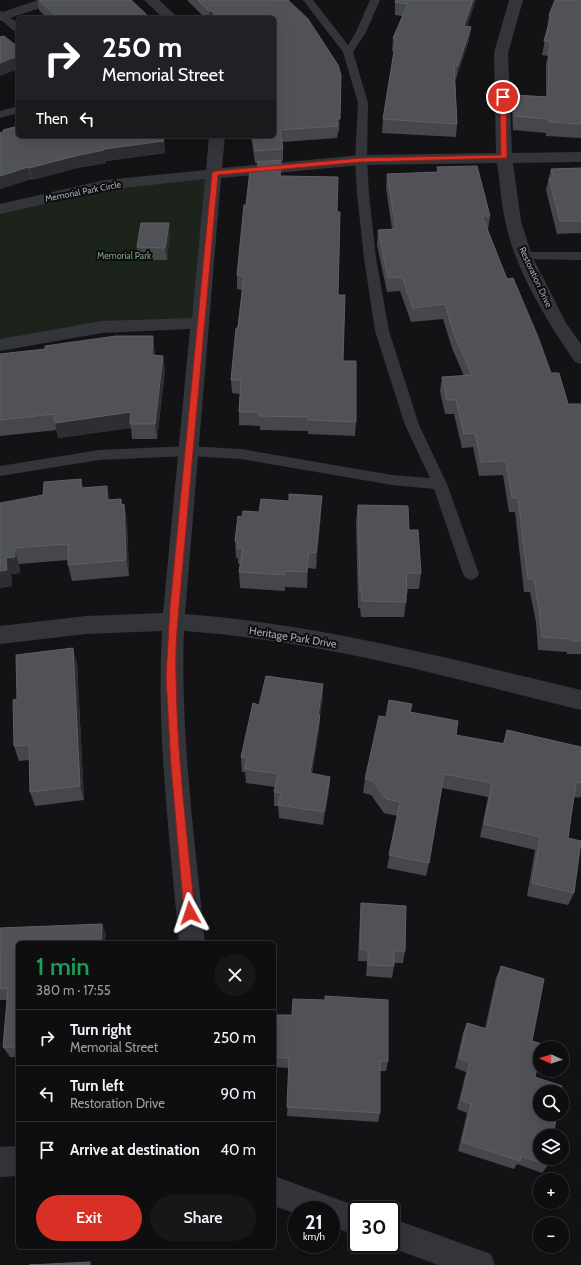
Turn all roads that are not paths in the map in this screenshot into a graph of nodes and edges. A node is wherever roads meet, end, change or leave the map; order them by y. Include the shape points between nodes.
1 (51, 0) edge
2 (151, 0) edge
3 (308, 0) edge
4 (375, 0) edge
5 (516, 0) edge
6 (1, 16) edge
7 (169, 16) edge
8 (16, 27) edge
9 (348, 52) junction
10 (16, 110) edge
11 (0, 115) edge
12 (217, 138) edge
13 (581, 156) edge
14 (504, 157) junction
15 (361, 160) junction
16 (215, 173) junction
17 (0, 209) edge
18 (524, 256) junction
19 (581, 256) edge
20 (200, 323) junction
21 (0, 345) edge
22 (581, 358) edge
23 (188, 451) junction
24 (0, 470) edge
25 (440, 484) junction
26 (471, 574) dead end
27 (173, 622) junction
28 (0, 635) edge
29 (581, 700) edge
30 (192, 941) edge
31 (16, 1161) edge
32 (0, 1162) edge
33 (276, 1192) edge
34 (302, 1201) edge
35 (400, 1236) edge
36 (480, 1265) edge

1 - 6 street
2 - 7 street
3 - 9 lane
4 - 9 lane via 362,32
5 - 14 street, Restoration Drive via 501,53
6 - 8 lane
9 - 15 lane via 363,103
10 - 11 lane
12 - 16 street
13 - 14 street, Memorial Park Circle
14 - 15 street, Memorial Park Circle
14 - 18 street, Restoration Drive via 513,221
15 - 16 street, Memorial Park Circle
15 - 25 lane via 370,258 382,331 412,425
16 - 17 street, Memorial Park Circle via 105,185
16 - 20 street
18 - 19 lane
18 - 22 street, Restoration Drive via 558,324
20 - 21 street via 102,327
20 - 23 street
23 - 24 lane via 98,455
23 - 25 lane via 241,454 392,480
23 - 27 street
25 - 26 lane
27 - 28 street, Heritage Park Drive via 46,628
27 - 29 street, Heritage Park Drive via 333,643
27 - 30 street via 171,677 176,766
31 - 32 street
33 - 34 street
35 - 36 street

